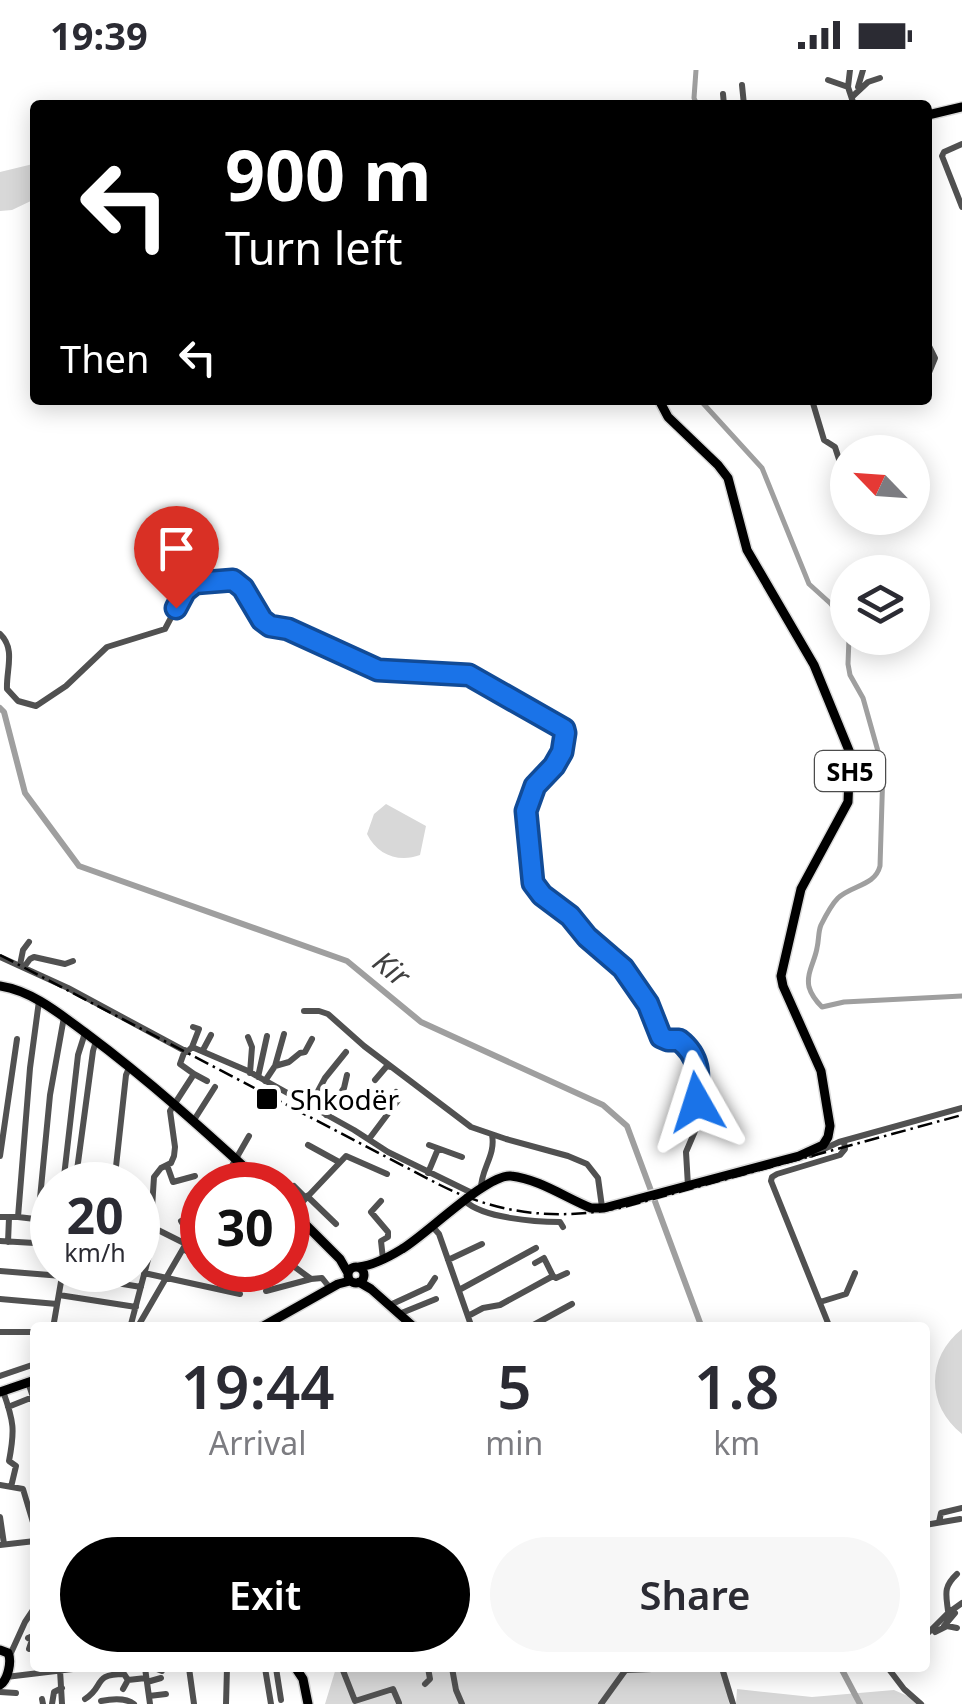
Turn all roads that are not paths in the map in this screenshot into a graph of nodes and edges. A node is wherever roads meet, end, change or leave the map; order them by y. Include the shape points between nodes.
1 (850, 70) edge
2 (864, 70) edge
3 (880, 78) dead end
4 (828, 80) dead end
5 (742, 85) dead end
6 (848, 87) junction
7 (723, 94) dead end
8 (724, 100) edge
9 (744, 100) edge
10 (853, 100) edge
11 (853, 100) edge
12 (854, 100) edge
13 (962, 107) edge
14 (932, 114) edge
15 (962, 144) edge
16 (962, 207) edge
17 (661, 405) edge
18 (814, 405) edge
19 (830, 444) edge
20 (0, 634) edge
21 (29, 942) dead end
22 (0, 957) edge
23 (73, 961) dead end
24 (22, 966) junction
25 (0, 986) edge
26 (39, 1001) junction
27 (304, 1011) dead end
28 (64, 1018) junction
29 (194, 1027) dead end
30 (85, 1033) junction
31 (284, 1034) dead end
32 (211, 1035) dead end
33 (267, 1036) dead end
34 (248, 1037) dead end
35 (312, 1038) dead end
36 (17, 1039) dead end
37 (96, 1041) junction
38 (189, 1049) junction
39 (203, 1050) junction
40 (346, 1052) dead end
41 (130, 1066) junction
42 (275, 1066) junction
43 (392, 1067) junction
44 (194, 1074) junction
45 (347, 1075) dead end
46 (258, 1077) junction
47 (375, 1080) dead end
48 (206, 1081) dead end
49 (215, 1087) dead end
50 (396, 1092) dead end
51 (174, 1102) junction
52 (310, 1106) junction
53 (962, 1108) edge
54 (326, 1115) junction
55 (194, 1120) junction
56 (491, 1134) junction
57 (249, 1136) dead end
58 (369, 1139) junction
59 (844, 1142) junction
60 (308, 1144) dead end
61 (0, 1156) edge
62 (799, 1156) junction
63 (462, 1157) dead end
64 (236, 1159) junction
65 (44, 1162) edge
66 (66, 1162) edge
67 (79, 1162) edge
68 (117, 1162) edge
69 (234, 1162) edge
70 (239, 1162) edge
71 (339, 1162) junction
72 (167, 1164) junction
73 (160, 1171) edge
74 (428, 1173) junction
75 (388, 1174) dead end
76 (180, 1180) edge
77 (682, 1189) junction
78 (478, 1191) junction
79 (310, 1194) edge
80 (310, 1200) edge
81 (381, 1201) dead end
82 (465, 1201) junction
83 (604, 1209) junction
84 (9, 1217) edge
85 (336, 1224) dead end
86 (432, 1226) junction
87 (563, 1226) dead end
88 (310, 1231) edge
89 (4, 1241) edge
90 (30, 1243) edge
91 (482, 1244) dead end
92 (536, 1248) dead end
93 (180, 1259) edge
94 (384, 1259) junction
95 (448, 1260) junction
96 (535, 1263) dead end
97 (0, 1271) edge
98 (30, 1272) edge
99 (567, 1273) dead end
100 (855, 1273) dead end
101 (356, 1274) junction
102 (160, 1275) edge
103 (553, 1276) junction
104 (167, 1277) junction
105 (310, 1278) edge
106 (435, 1278) dead end
107 (334, 1286) junction
108 (459, 1290) junction
109 (59, 1292) edge
110 (140, 1292) edge
111 (240, 1294) dead end
112 (0, 1299) edge
113 (436, 1299) dead end
114 (58, 1300) junction
115 (820, 1302) junction
116 (572, 1304) dead end
117 (390, 1306) junction
118 (136, 1307) junction
119 (399, 1314) junction
120 (468, 1316) junction
121 (54, 1322) edge
122 (135, 1322) edge
123 (138, 1322) edge
124 (279, 1322) edge
125 (408, 1322) edge
126 (470, 1322) edge
127 (539, 1322) edge
128 (828, 1322) edge
129 (0, 1332) edge
130 (30, 1332) edge
131 (30, 1366) edge
132 (0, 1376) edge
133 (30, 1382) edge
134 (2, 1392) edge
135 (30, 1399) edge
136 (8, 1406) junction
137 (0, 1486) edge
138 (12, 1487) junction
139 (962, 1508) edge
140 (30, 1511) edge
141 (0, 1517) edge
142 (960, 1520) edge
143 (939, 1522) junction
144 (930, 1524) edge
145 (30, 1541) edge
146 (2, 1545) edge
147 (958, 1574) dead end
148 (962, 1603) edge
149 (952, 1613) junction
150 (30, 1614) edge
151 (943, 1626) junction
152 (957, 1628) dead end
153 (930, 1633) edge
154 (930, 1634) edge
155 (30, 1646) edge
156 (29, 1649) dead end
157 (5, 1650) edge
158 (53, 1672) edge
159 (60, 1672) edge
160 (152, 1672) edge
161 (152, 1672) edge
162 (190, 1672) edge
163 (228, 1672) edge
164 (266, 1672) edge
165 (276, 1672) edge
166 (300, 1672) edge
167 (344, 1672) edge
168 (429, 1672) edge
169 (453, 1672) edge
170 (624, 1672) edge
171 (723, 1672) edge
172 (891, 1672) edge
173 (128, 1680) junction
174 (146, 1680) junction
175 (99, 1684) junction
176 (426, 1684) dead end
177 (2, 1686) edge
178 (62, 1688) junction
179 (123, 1690) dead end
180 (16, 1693) dead end
181 (166, 1694) dead end
182 (85, 1699) dead end
183 (147, 1699) edge
184 (280, 1700) dead end
185 (101, 1702) edge
186 (399, 1703) edge
187 (52, 1704) edge
188 (62, 1704) edge
189 (134, 1704) edge
190 (194, 1704) edge
191 (226, 1704) edge
192 (271, 1704) edge
193 (308, 1704) edge
194 (462, 1704) edge
195 (600, 1704) edge
196 (733, 1704) edge
197 (921, 1704) edge

1 - 6 street
2 - 11 street
3 - 12 street
4 - 6 street
5 - 9 street
6 - 10 street
7 - 8 street
13 - 14 main road
15 - 16 street via 942,156
17 - 62 main road, SH5 via 728,478 748,550 814,665 850,753 848,802 801,888 781,972 821,1071 830,1126 823,1144
18 - 19 street
20 - 77 street via 8,646 8,689 18,701 36,706 107,647 165,629 192,584 233,580 270,626 378,670 469,675 564,729 562,752 535,786 526,811 532,878 542,895 623,968 661,1037 679,1040 693,1054 698,1124
21 - 24 street
22 - 24 street
23 - 24 street via 32,958
24 - 38 street
25 - 26 main road
26 - 28 main road
26 - 84 street
27 - 43 street via 325,1012
28 - 30 main road
28 - 65 street
29 - 38 street via 199,1029
30 - 37 main road
30 - 66 street
31 - 42 street
32 - 39 street
33 - 46 street
34 - 46 street
35 - 42 street via 305,1052
36 - 61 street
37 - 41 main road
37 - 67 street
38 - 39 street
38 - 44 street via 180,1064
39 - 46 street
40 - 52 street
41 - 51 main road
41 - 68 street
42 - 46 street
43 - 47 street
43 - 56 street via 466,1124
44 - 48 street
44 - 51 street
45 - 54 street
46 - 52 street
49 - 55 street
50 - 58 street via 400,1098
51 - 55 main road
51 - 72 street via 169,1114 175,1152
52 - 54 street
53 - 59 street
54 - 58 street
55 - 64 main road
56 - 78 street via 493,1152
56 - 83 street via 587,1164 598,1178
57 - 64 street
58 - 74 street
59 - 62 street
59 - 115 street via 840,1155 775,1174 771,1181
60 - 71 street
62 - 77 main road
63 - 74 street via 434,1147
64 - 69 street
64 - 70 main road
71 - 75 street via 349,1156
71 - 79 street
72 - 73 street
72 - 76 street via 173,1182
74 - 78 street
77 - 83 main road
78 - 82 main road
78 - 83 main road via 513,1176
80 - 85 street
81 - 94 street via 371,1214 388,1232 380,1241
82 - 86 main road
82 - 87 street via 480,1210
84 - 89 street
86 - 94 main road
86 - 95 street
88 - 101 main road
89 - 90 street
91 - 95 street
92 - 108 street
93 - 104 street
94 - 101 main road
95 - 108 street
96 - 103 street via 544,1258
97 - 98 street
99 - 103 street
100 - 115 street via 846,1294
101 - 107 main road
101 - 117 main road
102 - 104 street
103 - 120 street
104 - 111 street
104 - 123 street
105 - 107 street
106 - 117 street
107 - 124 main road
108 - 120 street
109 - 114 street
110 - 118 street
112 - 114 street
113 - 119 street
114 - 118 street
114 - 121 street
115 - 128 street
116 - 127 street
117 - 119 main road
118 - 122 street
119 - 125 main road
120 - 126 street
129 - 130 street
131 - 132 street
133 - 134 main road
134 - 136 street
135 - 136 street
136 - 138 street via 17,1447 9,1461 16,1466
137 - 138 street
138 - 140 street via 24,1489
139 - 143 street via 941,1513
141 - 146 street
142 - 143 street
143 - 144 street
145 - 146 street
147 - 149 street via 945,1591
148 - 149 street
149 - 151 street
149 - 153 street
150 - 157 street
151 - 152 street
151 - 154 street
155 - 156 street
157 - 177 main road
158 - 177 street
159 - 178 street
160 - 174 street
161 - 174 street
162 - 190 street
163 - 191 street
164 - 192 street
165 - 184 street
166 - 193 main road
167 - 186 street via 355,1701 393,1689
168 - 176 street
169 - 194 street
170 - 195 street
171 - 196 street
172 - 197 street
173 - 174 street
173 - 175 street via 106,1676
173 - 179 street
174 - 183 street
175 - 182 street
175 - 185 street
177 - 180 street
178 - 187 street
178 - 188 street
181 - 183 street
185 - 189 street

